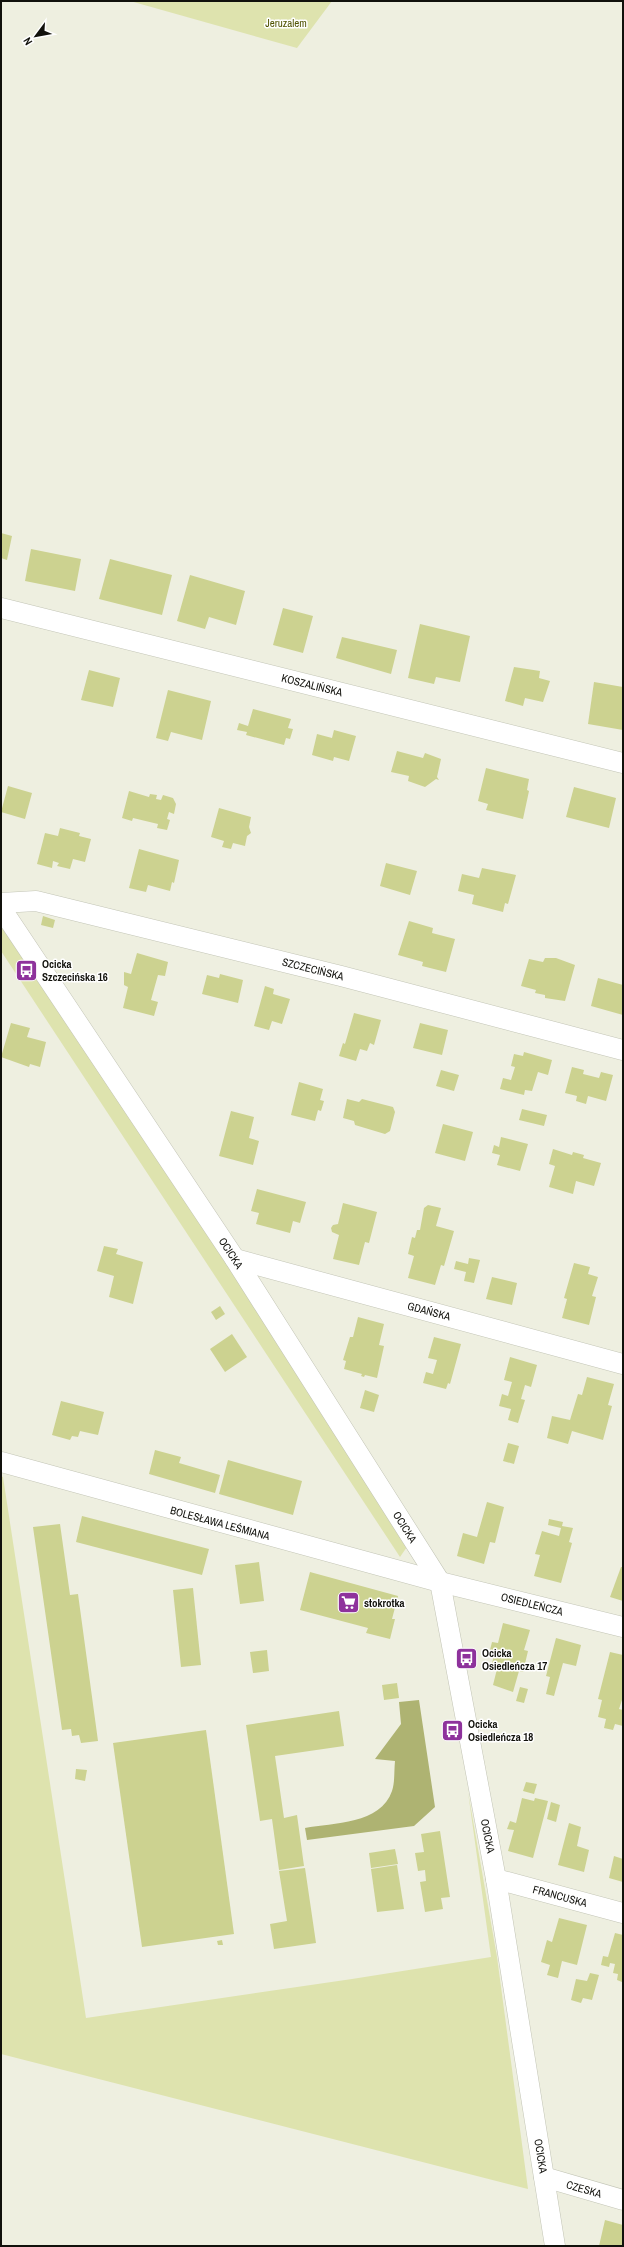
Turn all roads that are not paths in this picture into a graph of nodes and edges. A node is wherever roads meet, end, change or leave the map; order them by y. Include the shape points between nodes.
1 (1, 608) edge
2 (623, 763) edge
3 (1, 903) edge
4 (1, 908) edge
5 (623, 1050) edge
6 (235, 1259) junction
7 (623, 1364) edge
8 (1, 1462) edge
9 (440, 1582) junction
10 (623, 1627) edge
11 (496, 1879) junction
12 (623, 1913) edge
13 (544, 2177) junction
14 (623, 2200) edge
15 (555, 2246) edge

1 - 2 street, KOSZALIŃSKA
3 - 5 street, SZCZECIŃSKA via 36,901 341,976
4 - 6 street, OCICKA
6 - 7 street, GDAŃSKA
6 - 9 street, OCICKA
8 - 9 street, BOLESŁAWA LEŚMIANA
9 - 10 street, OSIEDLEŃCZA
9 - 11 street, OCICKA
11 - 12 street, FRANCUSKA
11 - 13 street, OCICKA
13 - 14 street, CZESKA
13 - 15 street, OCICKA

